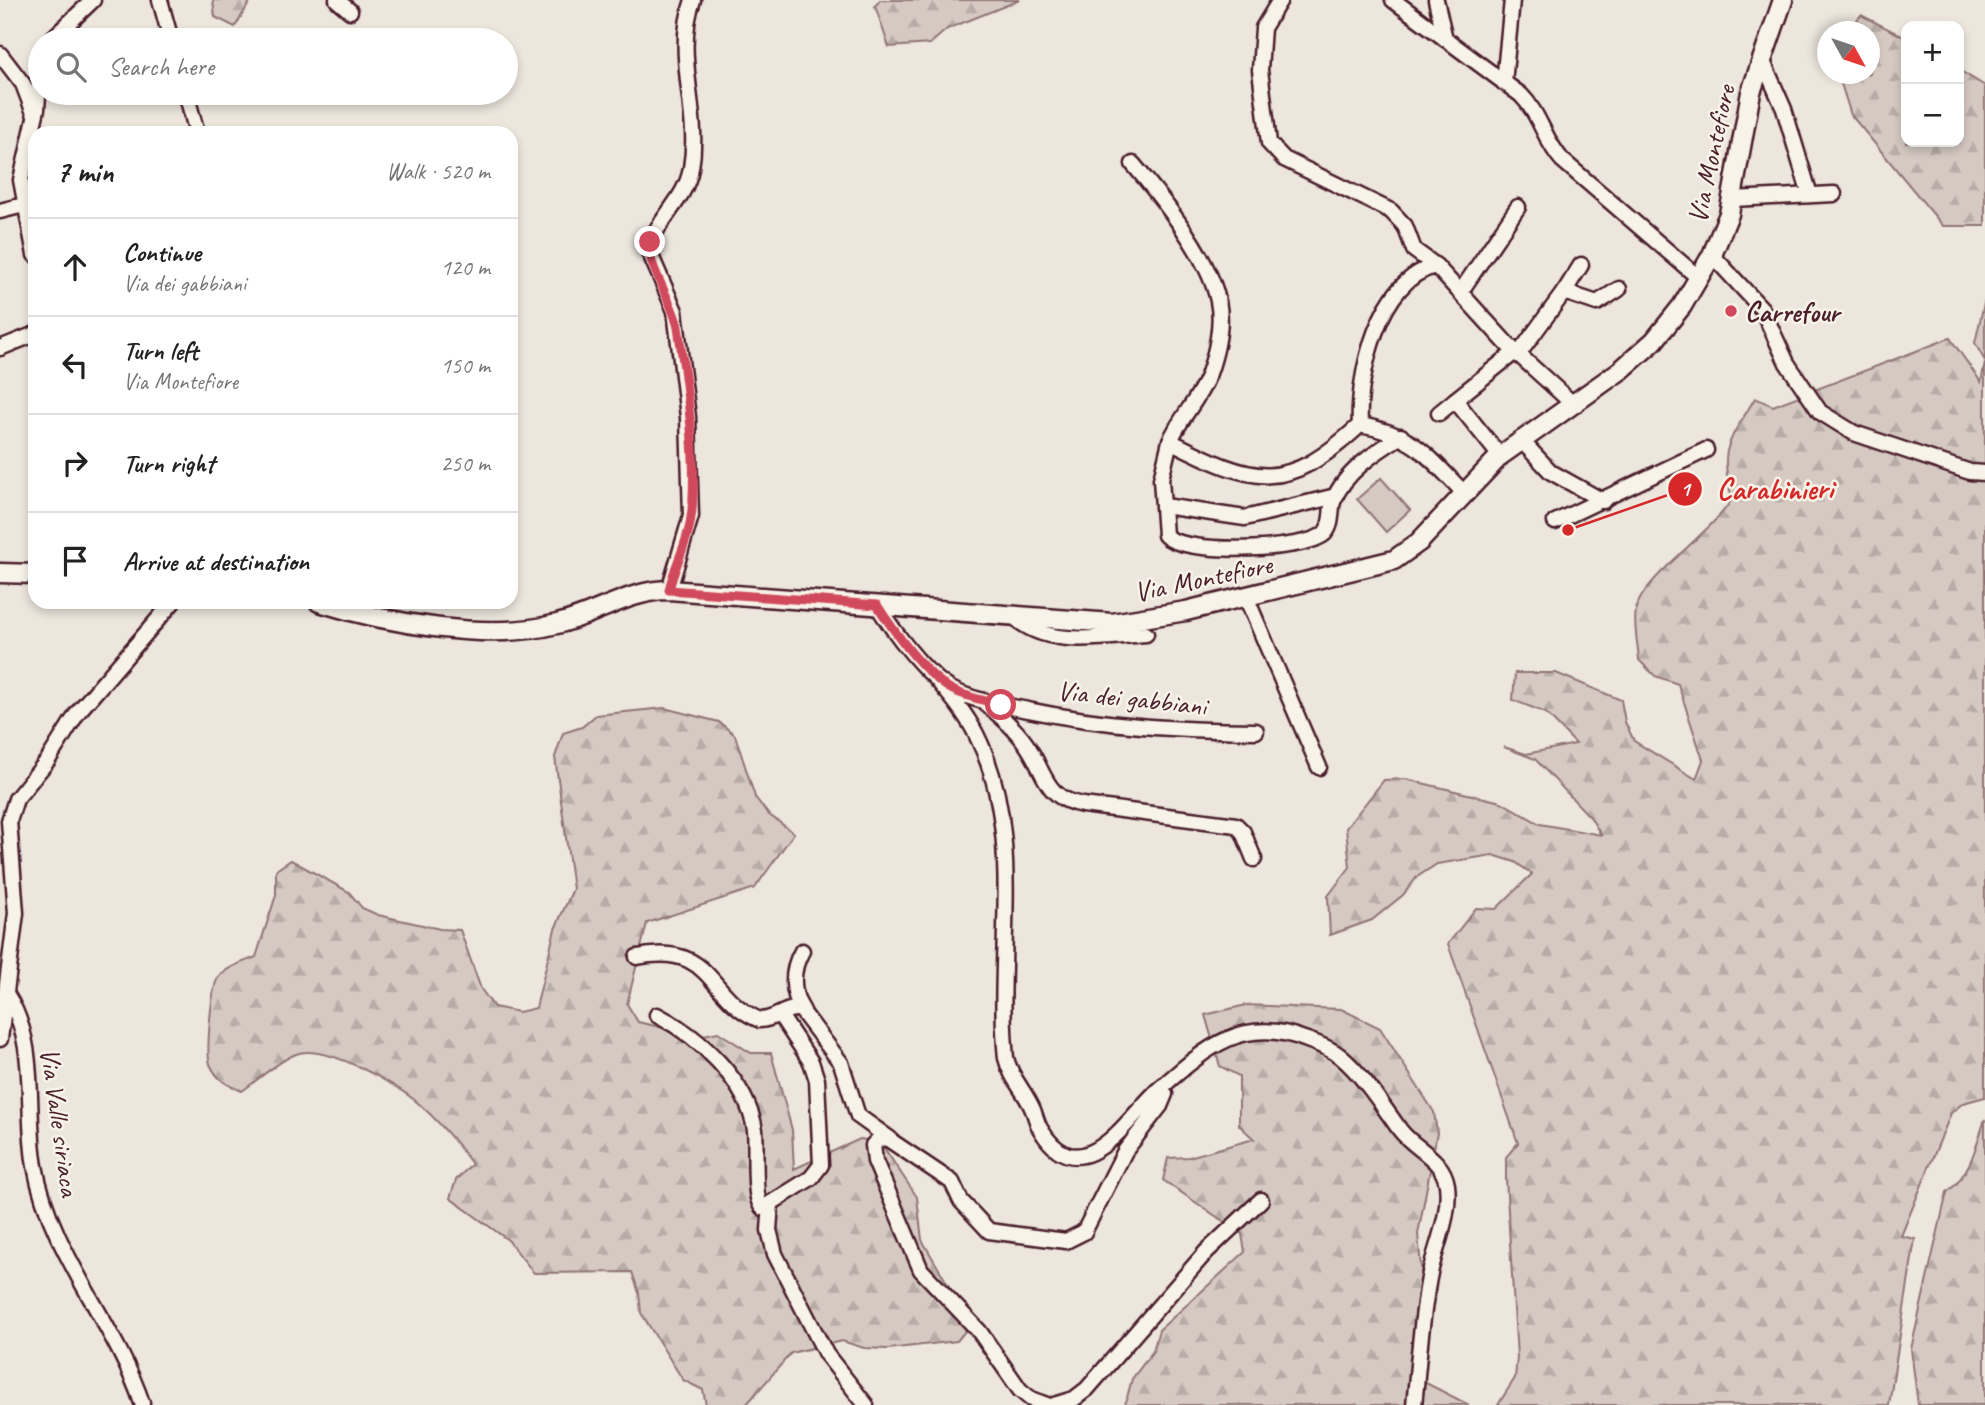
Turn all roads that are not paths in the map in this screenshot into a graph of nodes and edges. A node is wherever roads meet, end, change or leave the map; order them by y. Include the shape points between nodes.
1 (93, 0) edge
2 (160, 0) edge
3 (337, 0) edge
4 (692, 0) edge
5 (1280, 0) edge
6 (1393, 0) edge
7 (1436, 0) edge
8 (1512, 0) edge
9 (1783, 0) edge
10 (350, 11) dead end
11 (64, 28) edge
12 (168, 28) edge
13 (1445, 39) junction
14 (0, 54) edge
15 (1761, 57) junction
16 (1504, 83) junction
17 (28, 94) edge
18 (32, 105) edge
19 (36, 105) edge
20 (189, 105) edge
21 (34, 121) junction
22 (33, 126) edge
23 (195, 126) edge
24 (28, 154) edge
25 (1133, 164) dead end
26 (1834, 194) dead end
27 (1811, 195) junction
28 (1732, 199) junction
29 (24, 205) junction
30 (1518, 207) dead end
31 (0, 211) edge
32 (28, 223) edge
33 (1712, 255) junction
34 (1581, 265) dead end
35 (1436, 266) junction
36 (1700, 279) junction
37 (1619, 289) dead end
38 (1461, 291) junction
39 (1563, 292) junction
40 (28, 337) edge
41 (0, 348) edge
42 (1516, 353) junction
43 (1455, 400) junction
44 (1573, 404) junction
45 (1439, 413) dead end
46 (1360, 425) junction
47 (1401, 436) junction
48 (1520, 439) junction
49 (1170, 441) junction
50 (1706, 450) dead end
51 (1500, 456) junction
52 (1985, 474) edge
53 (1464, 492) junction
54 (1336, 496) junction
55 (1603, 501) junction
56 (1164, 506) junction
57 (1555, 523) dead end
58 (0, 573) edge
59 (28, 574) edge
60 (669, 590) junction
61 (1246, 597) junction
62 (877, 605) junction
63 (167, 609) edge
64 (347, 609) edge
65 (1013, 616) junction
66 (1146, 634) dead end
67 (932, 674) junction
68 (980, 699) junction
69 (1256, 731) dead end
70 (1319, 767) dead end
71 (1254, 859) dead end
72 (802, 951) dead end
73 (637, 957) dead end
74 (7, 995) junction
75 (803, 1011) junction
76 (657, 1015) dead end
77 (780, 1016) junction
78 (0, 1039) edge
79 (1157, 1091) junction
80 (897, 1144) junction
81 (1261, 1200) dead end
82 (771, 1204) junction
83 (142, 1403) dead end
84 (866, 1405) edge
85 (1047, 1405) edge
86 (1054, 1405) edge
87 (1414, 1405) edge

1 - 11 street
2 - 12 street
3 - 10 street
4 - 60 street via 685,42 691,168 681,197 648,249 674,311 688,417 691,516
5 - 35 street via 1266,19 1261,45 1260,84 1272,148 1284,159 1391,211 1405,226 1414,250
6 - 13 street
7 - 13 street
8 - 16 street
9 - 15 main road, Via Montefiore
13 - 16 street
14 - 17 street
15 - 27 street via 1784,109
15 - 28 main road, Via Montefiore
16 - 36 street via 1535,111 1553,149 1566,164
18 - 21 street
19 - 21 street
20 - 23 street
21 - 22 street
24 - 29 street via 21,176
25 - 49 street via 1189,241 1208,273 1219,306 1209,373
26 - 27 street
27 - 28 street
28 - 33 main road, Via Montefiore
29 - 31 street
29 - 32 street
30 - 38 street
33 - 36 main road, Via Montefiore
33 - 52 street via 1762,309 1787,363 1820,412 1854,433
34 - 39 street
35 - 38 street
35 - 46 street via 1414,276 1377,326 1362,377
36 - 44 main road, Via Montefiore via 1654,341
37 - 39 street via 1597,303
38 - 42 street
39 - 42 street
40 - 41 street
42 - 43 street
42 - 44 street
43 - 45 street
43 - 51 street
44 - 48 main road, Via Montefiore
46 - 47 street
46 - 49 street via 1316,461 1272,477 1218,466
47 - 53 street
47 - 54 street via 1358,468
48 - 51 main road, Via Montefiore
48 - 55 street via 1551,472
49 - 56 street via 1161,475
50 - 55 street
51 - 53 main road, Via Montefiore
53 - 61 main road, Via Montefiore via 1419,542 1394,560
54 - 56 street via 1245,518
54 - 56 street via 1324,534 1265,549 1171,540 1164,533
55 - 57 street
58 - 59 main road
60 - 62 main road, Via Montefiore
60 - 64 main road, Via Montefiore via 640,593 561,623 507,632
61 - 65 main road, Via Montefiore via 1119,622
61 - 70 street
62 - 65 main road, Via Montefiore
62 - 67 street, Via dei gabbiani
63 - 74 street via 78,712 12,806 9,821 16,905
65 - 66 street via 1031,630 1052,637
67 - 68 street, Via dei gabbiani via 950,689
67 - 79 street via 964,713 989,769 1006,853 1006,1058 1040,1128 1064,1152 1086,1154 1115,1138
68 - 69 street, Via dei gabbiani via 1090,723
68 - 71 street via 1018,734 1060,799 1236,825 1244,832
72 - 75 street via 794,984
73 - 77 street via 659,953 682,957 700,966 748,1013 760,1020
74 - 78 street
74 - 83 street, Via Valle siriaca via 26,1047 33,1153 43,1199 54,1231
75 - 77 street via 794,1008
75 - 80 street via 841,1063 858,1116
76 - 82 street via 691,1036 740,1092 755,1132 757,1203 763,1208
77 - 82 street via 807,1055 817,1080 821,1162 814,1177
79 - 80 street via 1164,1092 1163,1101 1125,1151 1086,1230 1069,1241 986,1229 961,1201 952,1182
79 - 87 street via 1205,1052 1228,1040 1261,1029 1286,1032 1339,1055 1405,1136 1436,1162 1445,1177 1447,1197 1429,1280
80 - 85 street via 880,1138 873,1145 873,1155 916,1261 979,1331 1020,1390
81 - 86 street via 1206,1252 1087,1389
82 - 84 street via 769,1230 775,1254 826,1354

